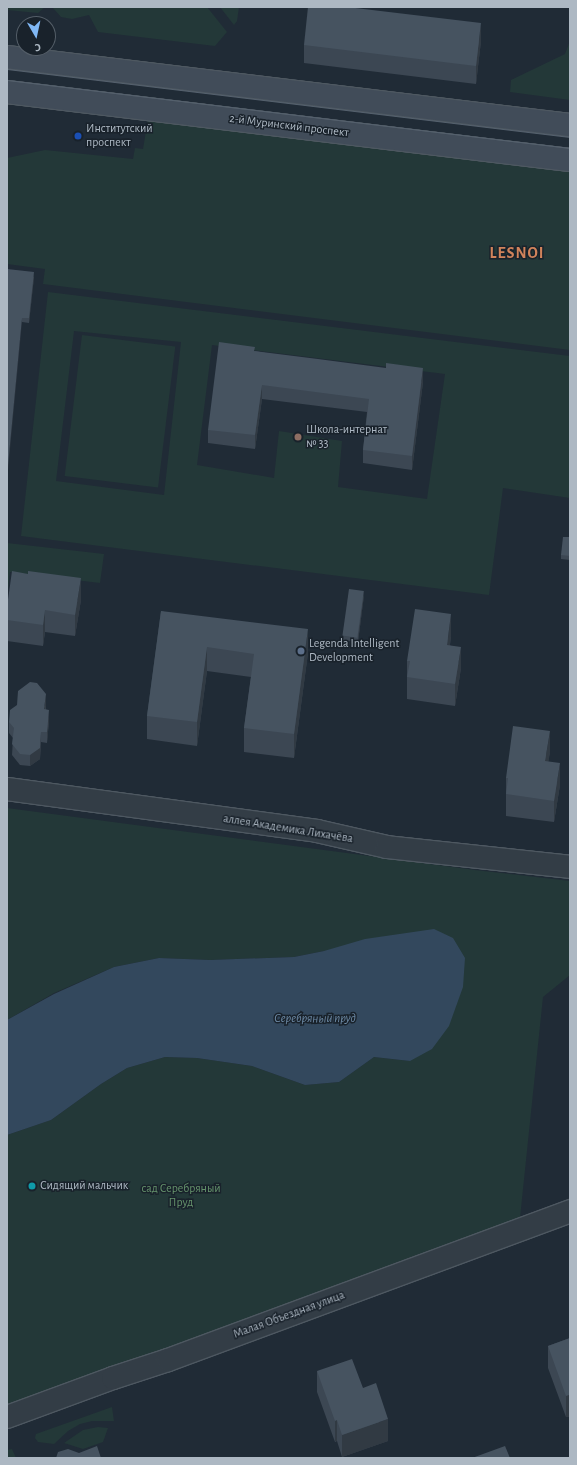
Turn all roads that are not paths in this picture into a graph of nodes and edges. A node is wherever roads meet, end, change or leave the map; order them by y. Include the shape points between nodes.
1 (7, 57) edge
2 (7, 92) edge
3 (570, 125) edge
4 (570, 160) edge
5 (7, 789) edge
6 (570, 867) edge
7 (570, 1211) edge
8 (7, 1417) edge

1 - 3 main road
2 - 4 main road, 2-й Муринский проспект
5 - 6 street, аллея Академика Лихачёва via 317,831 387,847
7 - 8 street, Малая Объездная улица

